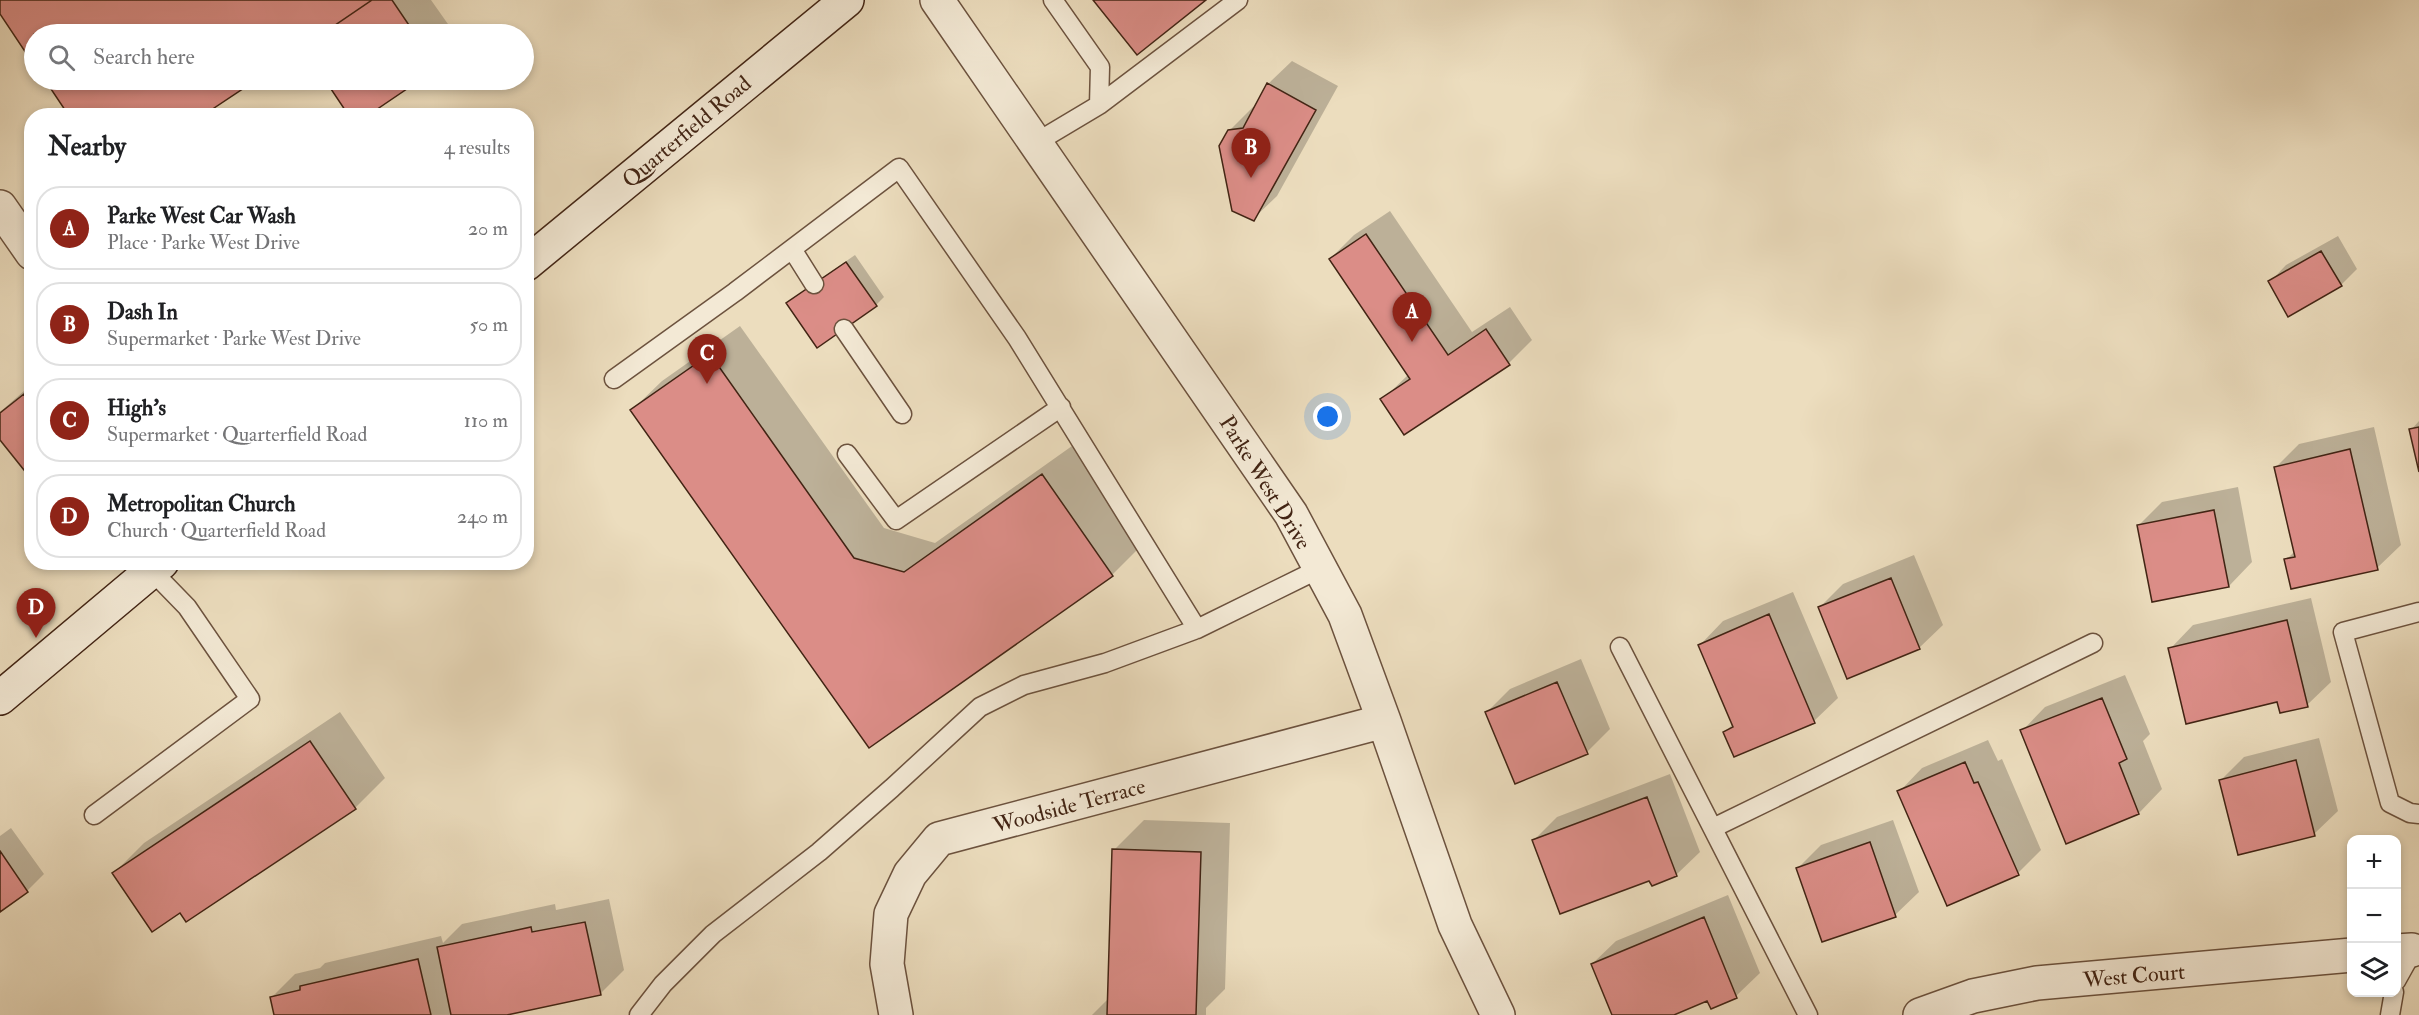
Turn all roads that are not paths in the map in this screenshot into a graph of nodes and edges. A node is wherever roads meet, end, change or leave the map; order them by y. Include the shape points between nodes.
1 (847, 0) edge
2 (937, 0) edge
3 (1053, 0) edge
4 (1238, 0) edge
5 (1099, 105) junction
6 (1036, 142) junction
7 (0, 207) edge
8 (24, 242) edge
9 (792, 249) junction
10 (534, 257) edge
11 (814, 284) dead end
12 (844, 329) dead end
13 (614, 379) dead end
14 (1061, 407) junction
15 (902, 414) dead end
16 (848, 454) dead end
17 (1320, 568) junction
18 (153, 570) edge
19 (159, 570) edge
20 (2419, 612) edge
21 (1197, 629) junction
22 (2093, 643) dead end
23 (1620, 647) dead end
24 (0, 698) edge
25 (1384, 721) junction
26 (2419, 813) edge
27 (94, 815) dead end
28 (1713, 828) junction
29 (2409, 948) edge
30 (2347, 956) edge
31 (2401, 970) edge
32 (2393, 997) edge
33 (639, 1015) edge
34 (896, 1015) edge
35 (1498, 1015) edge
36 (1808, 1015) edge
37 (1920, 1015) edge
38 (2390, 1015) edge

1 - 10 street, Quarterfield Road
2 - 6 street, Parke West Drive
3 - 5 lane via 1100,67
4 - 5 lane
5 - 6 lane
6 - 17 street, Parke West Drive via 1291,514
7 - 8 street
9 - 11 lane
9 - 13 lane
9 - 14 lane via 899,168
12 - 15 lane
14 - 16 lane via 896,520
14 - 21 lane
17 - 21 lane
17 - 25 street, Parke West Drive via 1345,615
18 - 24 street
19 - 27 lane via 250,699
20 - 26 lane via 2343,632 2390,803
21 - 33 lane via 1105,663 1024,685 980,707 819,852 713,934 663,984
22 - 28 lane
23 - 28 lane
25 - 34 street, Woodside Terrace via 939,839 910,874 891,914 887,964
25 - 35 street, Parke West Drive via 1455,925
28 - 36 lane
29 - 31 lane
30 - 37 street, West Court via 2037,983 1973,996
32 - 38 lane

